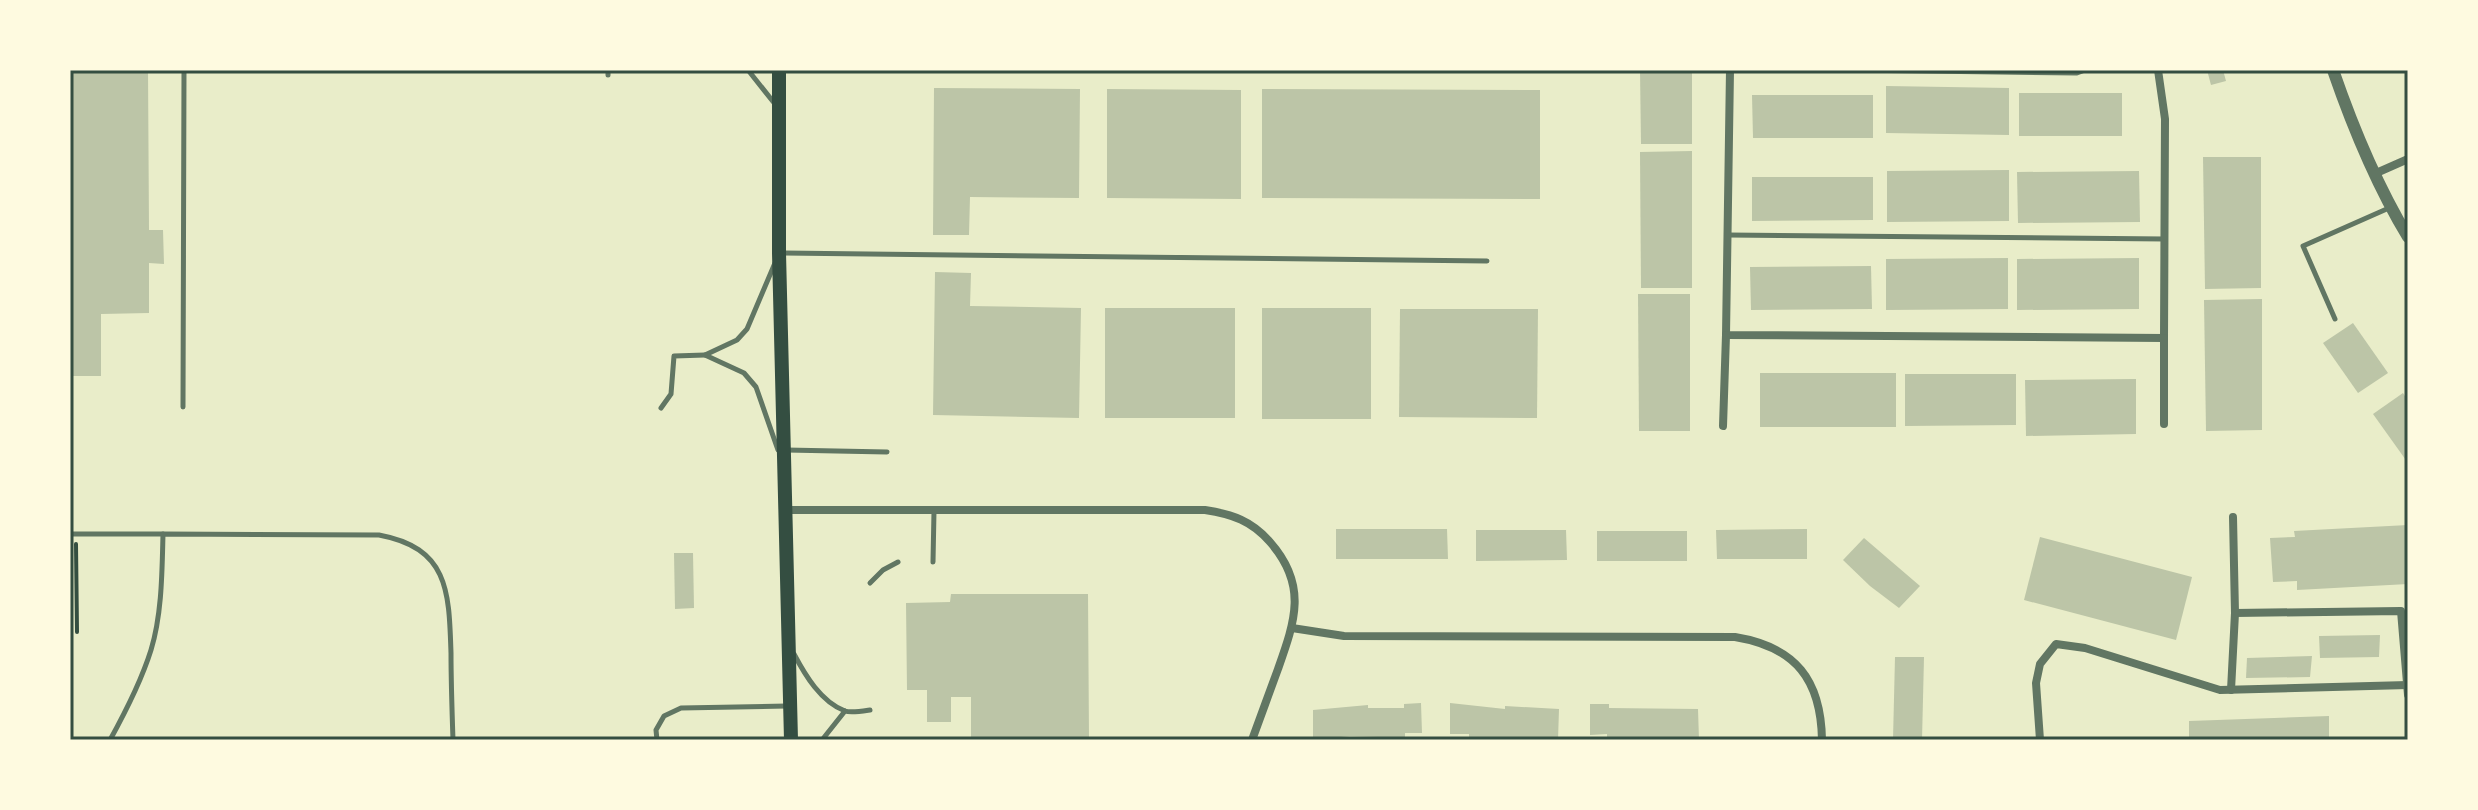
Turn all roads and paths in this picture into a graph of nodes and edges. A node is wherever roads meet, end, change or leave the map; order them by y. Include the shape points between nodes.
1 (184, 70) edge
2 (748, 70) edge
3 (779, 70) edge
4 (1730, 70) edge
5 (1851, 70) edge
6 (2085, 70) edge
7 (2158, 70) edge
8 (2333, 70) edge
9 (779, 109) junction
10 (2408, 159) edge
11 (2374, 174) junction
12 (2390, 207) junction
13 (1727, 235) junction
14 (2408, 237) edge
15 (2165, 239) junction
16 (779, 253) junction
17 (1487, 261) dead end
18 (2335, 319) dead end
19 (1726, 335) junction
20 (2164, 338) junction
21 (705, 355) junction
22 (183, 407) dead end
23 (661, 408) dead end
24 (2164, 424) dead end
25 (1723, 426) dead end
26 (785, 450) junction
27 (887, 452) dead end
28 (785, 470) junction
29 (786, 510) junction
30 (934, 510) junction
31 (2233, 517) dead end
32 (73, 534) edge
33 (163, 534) junction
34 (898, 562) dead end
35 (933, 562) dead end
36 (870, 583) dead end
37 (2235, 613) junction
38 (1292, 628) junction
39 (77, 632) dead end
40 (789, 644) junction
41 (2407, 685) edge
42 (2231, 690) junction
43 (2408, 695) edge
44 (790, 706) junction
45 (870, 710) dead end
46 (845, 711) junction
47 (110, 740) edge
48 (453, 740) edge
49 (657, 740) edge
50 (791, 740) edge
51 (822, 740) edge
52 (1252, 740) edge
53 (1822, 740) edge
54 (2040, 740) edge

1 - 22 lane
2 - 9 lane
3 - 9 main road
4 - 13 street
5 - 6 lane
7 - 15 street via 2165,119
8 - 11 street
9 - 16 main road
10 - 11 street
11 - 12 street
12 - 14 street
12 - 18 lane via 2303,246
13 - 15 lane
13 - 19 street
15 - 20 street
16 - 17 lane
16 - 21 lane via 747,329 737,340
16 - 26 main road
19 - 20 street
19 - 25 street
20 - 24 street
21 - 23 lane via 674,356 671,394
21 - 28 lane via 744,373 756,387
26 - 27 lane
26 - 28 main road
28 - 29 main road
29 - 30 street
29 - 40 main road
30 - 35 lane
30 - 38 street via 1205,510 1243,519 1282,556 1295,590
31 - 37 street
32 - 33 lane
32 - 39 path
33 - 47 lane via 152,648
33 - 48 lane via 379,535 417,547 444,578 450,605
34 - 36 lane
37 - 41 street via 2401,611
37 - 42 street
38 - 52 street
38 - 53 street via 1344,636 1756,640 1804,673 1821,712
40 - 44 main road
40 - 46 lane via 806,677
41 - 42 street
41 - 43 street
42 - 54 street via 2056,644 2040,664 2036,683
44 - 49 lane via 681,708 664,716
44 - 50 main road
45 - 46 lane
46 - 51 lane

